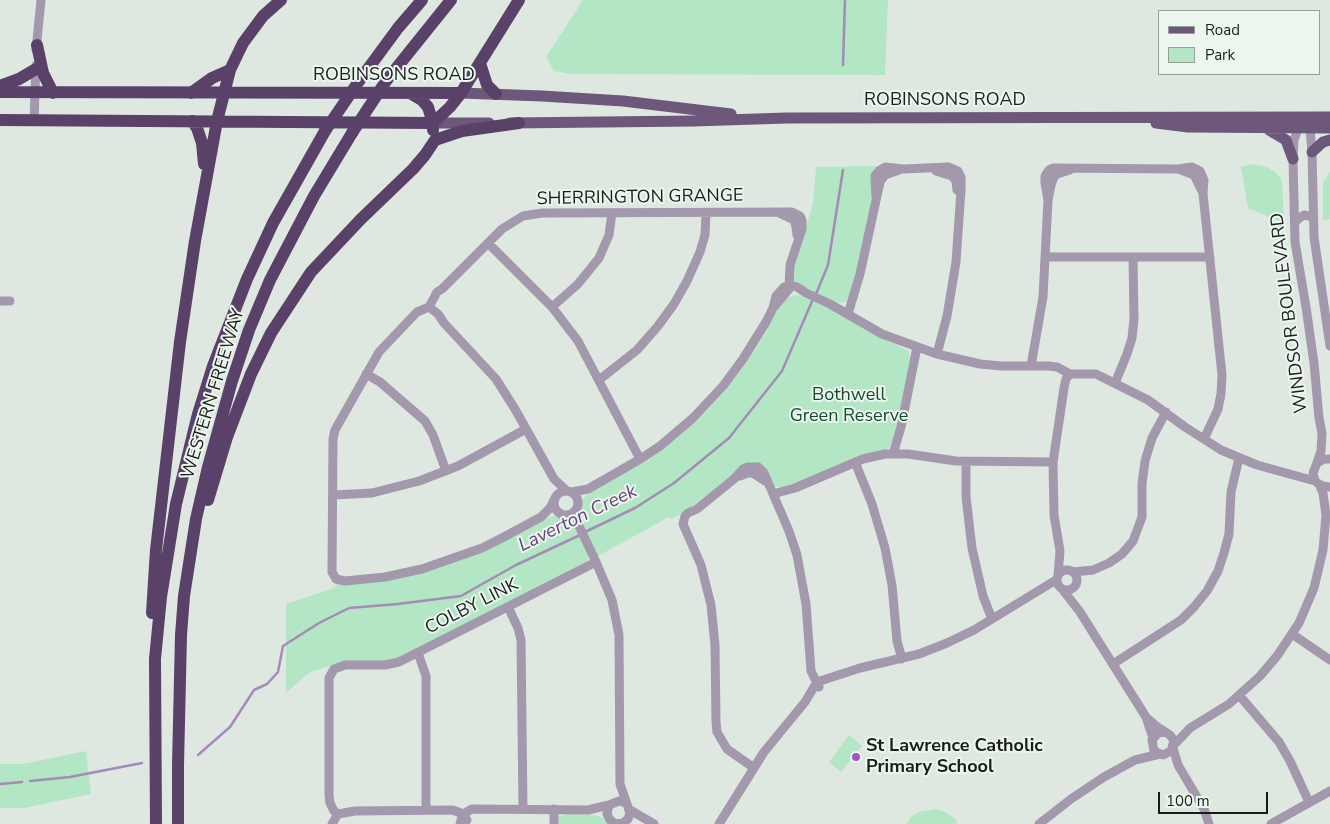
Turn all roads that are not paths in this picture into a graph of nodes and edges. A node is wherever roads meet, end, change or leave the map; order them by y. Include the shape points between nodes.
1 (41, 0) edge
2 (282, 0) edge
3 (422, 0) edge
4 (451, 0) edge
5 (519, 0) edge
6 (37, 45) junction
7 (480, 63) junction
8 (36, 69) junction
9 (230, 70) junction
10 (0, 86) edge
11 (0, 92) edge
12 (35, 92) junction
13 (53, 93) junction
14 (191, 93) junction
15 (410, 93) junction
16 (461, 93) junction
17 (224, 94) junction
18 (496, 94) junction
19 (1303, 117) junction
20 (1330, 117) edge
21 (787, 118) junction
22 (1102, 118) junction
23 (0, 120) edge
24 (34, 120) junction
25 (192, 121) junction
26 (217, 121) junction
27 (433, 123) junction
28 (519, 123) junction
29 (1265, 128) junction
30 (1297, 128) junction
31 (1310, 128) junction
32 (1330, 128) edge
33 (1330, 140) edge
34 (430, 147) junction
35 (1312, 152) junction
36 (1293, 159) junction
37 (204, 189) junction
38 (612, 213) junction
39 (706, 213) junction
40 (1312, 217) junction
41 (1295, 223) junction
42 (488, 243) junction
43 (1046, 257) junction
44 (1210, 257) junction
45 (1133, 258) junction
46 (787, 288) junction
47 (0, 301) edge
48 (10, 301) dead end
49 (552, 307) junction
50 (431, 309) junction
51 (848, 314) junction
52 (1330, 346) edge
53 (917, 348) junction
54 (937, 354) junction
55 (1031, 366) junction
56 (366, 374) junction
57 (1069, 378) junction
58 (599, 380) junction
59 (1114, 383) junction
60 (1166, 412) junction
61 (526, 429) junction
62 (1204, 439) junction
63 (897, 454) junction
64 (640, 458) junction
65 (1239, 458) junction
66 (1330, 459) edge
67 (966, 461) junction
68 (855, 462) junction
69 (1054, 462) junction
70 (1316, 464) junction
71 (446, 471) junction
72 (1287, 473) junction
73 (554, 480) junction
74 (1317, 482) junction
75 (1330, 487) edge
76 (588, 489) junction
77 (569, 492) junction
78 (334, 495) junction
79 (775, 497) junction
80 (1330, 497) edge
81 (555, 498) junction
82 (577, 507) junction
83 (563, 514) junction
84 (1326, 515) junction
85 (541, 517) junction
86 (578, 524) junction
87 (1060, 551) junction
88 (596, 562) junction
89 (1093, 570) junction
90 (1072, 572) junction
91 (1057, 578) junction
92 (1076, 585) junction
93 (1062, 590) junction
94 (1041, 591) junction
95 (508, 607) junction
96 (1080, 612) junction
97 (992, 619) junction
98 (1292, 634) junction
99 (181, 635) junction
100 (418, 653) junction
101 (902, 659) junction
102 (1330, 660) edge
103 (1113, 664) junction
104 (155, 670) junction
105 (820, 684) junction
106 (1239, 695) junction
107 (1146, 717) junction
108 (1190, 728) junction
109 (1166, 732) junction
110 (1152, 739) junction
111 (1174, 746) junction
112 (1162, 754) junction
113 (1135, 760) junction
114 (1178, 765) junction
115 (754, 768) junction
116 (620, 784) junction
117 (1330, 791) edge
118 (1309, 802) junction
119 (610, 804) junction
120 (628, 807) junction
121 (522, 809) junction
122 (554, 809) junction
123 (426, 810) junction
124 (588, 810) junction
125 (337, 812) junction
126 (608, 817) junction
127 (463, 820) edge
128 (626, 822) junction
129 (650, 822) edge
130 (156, 824) edge
131 (178, 824) edge
132 (330, 824) edge
133 (554, 824) edge
134 (719, 824) edge
135 (1038, 824) edge
136 (1209, 824) edge
137 (1271, 824) edge

1 - 6 street
2 - 9 highway via 251,30
3 - 104 highway, WESTERN FREEWAY, bridge via 398,28 325,131 273,223 247,279 213,366 176,504 161,597
4 - 99 highway, WESTERN FREEWAY, bridge via 386,81 352,133 279,263 246,339 196,519
5 - 7 highway
6 - 8 street
6 - 13 highway via 43,73
7 - 16 highway
7 - 18 highway via 487,85
8 - 10 highway
8 - 12 street
9 - 14 highway
9 - 17 highway
11 - 12 highway, ROBINSONS ROAD
12 - 13 highway, ROBINSONS ROAD
12 - 24 street
13 - 14 highway, ROBINSONS ROAD
14 - 17 highway, ROBINSONS ROAD
15 - 16 highway, ROBINSONS ROAD
15 - 17 highway, ROBINSONS ROAD
15 - 27 highway via 426,104
16 - 18 main road, ROBINSONS ROAD
16 - 27 highway
17 - 26 highway
18 - 21 main road, ROBINSONS ROAD via 623,101
19 - 20 main road, ROBINSONS ROAD
19 - 22 main road, ROBINSONS ROAD
19 - 30 street
19 - 31 street, WINDSOR BOULEVARD
21 - 22 main road, ROBINSONS ROAD
21 - 28 main road, ROBINSONS ROAD
22 - 29 main road, ROBINSONS ROAD via 1188,127
23 - 24 highway, ROBINSONS ROAD
24 - 25 highway, ROBINSONS ROAD
25 - 26 highway, ROBINSONS ROAD
25 - 37 highway via 202,143
26 - 27 highway, ROBINSONS ROAD
26 - 37 highway
27 - 28 main road, ROBINSONS ROAD
27 - 34 highway
28 - 34 highway via 446,135 435,140
29 - 30 main road, ROBINSONS ROAD
29 - 36 main road via 1286,140
30 - 31 main road, ROBINSONS ROAD
30 - 36 street, WINDSOR BOULEVARD
31 - 32 main road, ROBINSONS ROAD
31 - 35 street, WINDSOR BOULEVARD
33 - 35 main road
34 - 99 highway via 413,169 312,272 271,333 241,399 211,492 200,529
35 - 40 street, WINDSOR BOULEVARD
36 - 41 street, WINDSOR BOULEVARD
37 - 104 highway via 180,342 156,550 152,595
38 - 39 street, SHERRINGTON GRANGE
38 - 42 street, SHERRINGTON GRANGE via 523,216 507,225
38 - 49 street via 609,235 599,258 578,284
39 - 46 street, SHERRINGTON GRANGE via 778,213 797,218 797,240 785,273
39 - 58 street via 700,252 674,304 637,350
40 - 41 street via 1304,215
40 - 52 street, WINDSOR BOULEVARD
41 - 70 street, WINDSOR BOULEVARD via 1294,242 1322,433 1322,451
42 - 49 street
42 - 50 street, SHERRINGTON GRANGE via 434,295
43 - 44 street via 1048,200 1054,177 1061,172 1075,169 1178,169 1194,175 1203,194
43 - 45 street
43 - 55 street via 1043,303
44 - 45 street
44 - 62 street via 1222,384 1216,415
45 - 59 street via 1132,338
46 - 51 street via 798,287
46 - 64 street via 776,296 773,308 751,347 723,386 693,418
47 - 48 street
49 - 58 street via 578,341
50 - 56 street, SHERRINGTON GRANGE via 417,312 379,352
50 - 61 street via 434,317 444,323 496,379
51 - 53 street via 882,334
51 - 54 street via 882,178 903,169 924,169 952,176 960,200 956,262
53 - 54 street
53 - 63 street
54 - 55 street via 980,364
55 - 57 street
56 - 71 street via 425,421
56 - 78 street, SHERRINGTON GRANGE via 335,430
57 - 59 street via 1092,374
57 - 69 street via 1070,389 1062,407
58 - 64 street
59 - 60 street
60 - 62 street
60 - 89 street via 1152,438 1145,461 1142,517 1136,534 1117,558
61 - 71 street
61 - 73 street
62 - 65 street
63 - 67 street
63 - 68 street
64 - 76 street
65 - 72 street
65 - 103 street via 1231,492 1229,534 1218,571 1207,591 1181,620
66 - 70 street
67 - 69 street
67 - 97 street via 972,548
68 - 79 street
68 - 101 street via 885,548
69 - 87 street via 1054,508
70 - 72 street
70 - 74 street, WINDSOR BOULEVARD via 1313,473
71 - 78 street via 391,489
72 - 74 street
73 - 77 street
73 - 81 street
74 - 75 street
74 - 84 street via 1323,493
76 - 77 street
76 - 82 street
77 - 81 street via 561,492
77 - 82 street via 576,498
78 - 85 street, SHERRINGTON GRANGE via 333,560 339,577 359,579 399,575 443,562 491,544
79 - 105 street via 789,531 802,580 812,676
79 - 115 street via 758,471 747,473 734,479 697,509 689,521 689,536 705,577 714,620 717,732 727,749
80 - 84 street
81 - 83 street via 555,508
81 - 85 street
82 - 83 street via 570,514
82 - 86 street
83 - 85 street
83 - 86 street
84 - 98 street via 1317,575
86 - 88 street
87 - 90 street
87 - 91 street
88 - 95 street, COLBY LINK
88 - 116 street via 612,600 619,636
89 - 90 street
89 - 92 street
90 - 91 street via 1062,571
90 - 92 street via 1077,578
91 - 93 street
91 - 94 street
92 - 93 street via 1069,591
92 - 96 street
93 - 94 street
93 - 96 street
94 - 97 street
95 - 100 street, COLBY LINK
95 - 121 street via 522,640
96 - 103 street
97 - 101 street via 947,643
98 - 102 street
98 - 106 street via 1269,667
99 - 131 highway, WESTERN FREEWAY
100 - 123 street via 426,676
100 - 125 street, COLBY LINK via 392,664 344,665 334,669 329,678 330,788
101 - 105 street via 860,668
103 - 107 street
104 - 130 highway, WESTERN FREEWAY
105 - 115 street
106 - 108 street
106 - 118 street via 1279,742
107 - 109 street
107 - 110 street
108 - 109 street
108 - 111 street
109 - 110 street via 1158,733
109 - 111 street via 1172,737
110 - 112 street via 1152,748
110 - 113 street
111 - 112 street via 1169,753
111 - 114 street
112 - 113 street
112 - 114 street
113 - 135 street via 1082,791
114 - 136 street via 1204,809
115 - 134 street
116 - 119 street
116 - 120 street
117 - 118 street
118 - 137 street
119 - 120 street via 619,801
119 - 124 street
119 - 126 street
120 - 128 street
120 - 129 street
121 - 122 street
121 - 127 street via 485,810
122 - 124 street
122 - 133 street
123 - 125 street via 344,808
123 - 127 street via 445,811
124 - 126 street
125 - 132 street
126 - 128 street via 616,824
128 - 129 street

